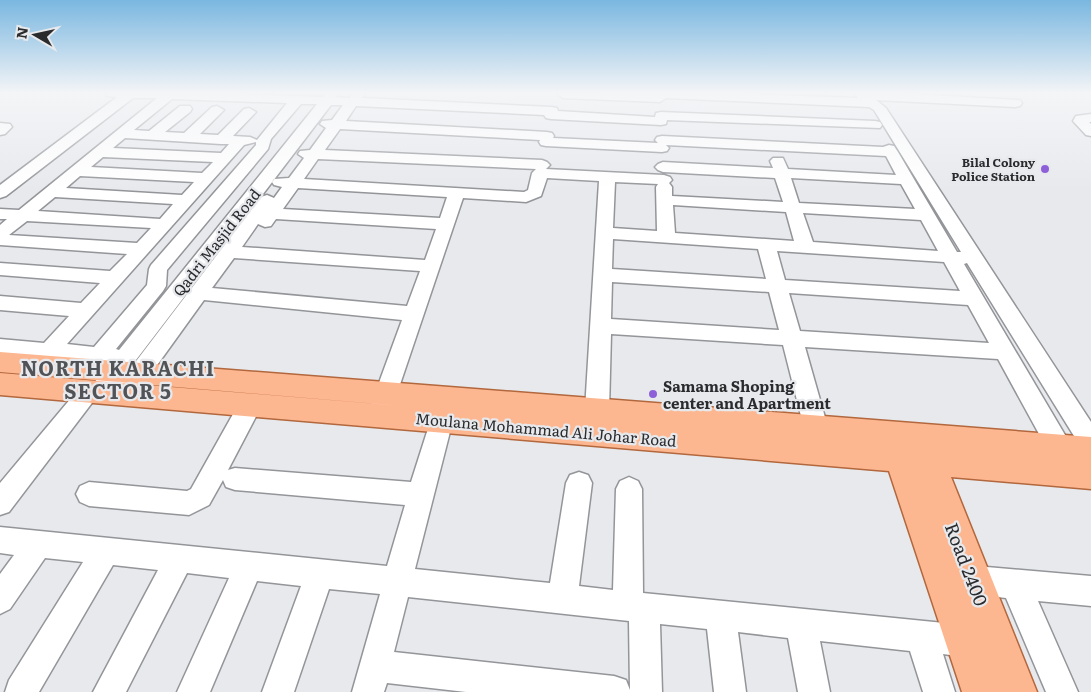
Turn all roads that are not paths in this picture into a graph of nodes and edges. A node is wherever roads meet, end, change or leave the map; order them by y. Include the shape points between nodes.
1 (89, 125) edge
2 (131, 125) edge
3 (162, 125) edge
4 (201, 125) edge
5 (236, 125) edge
6 (274, 125) edge
7 (323, 125) edge
8 (331, 125) edge
9 (357, 125) edge
10 (452, 125) edge
11 (550, 125) edge
12 (661, 125) edge
13 (764, 125) edge
14 (875, 125) edge
15 (890, 125) edge
16 (0, 126) edge
17 (450, 130) junction
18 (0, 131) edge
19 (120, 134) junction
20 (152, 136) junction
21 (188, 138) junction
22 (547, 139) junction
23 (221, 140) junction
24 (241, 140) junction
25 (263, 141) junction
26 (64, 144) junction
27 (662, 144) junction
28 (772, 146) junction
29 (103, 149) junction
30 (890, 152) junction
31 (308, 154) junction
32 (225, 158) junction
33 (438, 160) junction
34 (245, 166) junction
35 (541, 169) junction
36 (76, 171) junction
37 (783, 173) junction
38 (664, 174) junction
39 (284, 176) junction
40 (607, 176) junction
41 (207, 178) junction
42 (907, 180) junction
43 (50, 192) junction
44 (425, 192) junction
45 (0, 193) edge
46 (457, 193) junction
47 (665, 200) junction
48 (183, 203) junction
49 (794, 208) junction
50 (209, 209) junction
51 (265, 213) junction
52 (0, 214) edge
53 (22, 215) junction
54 (927, 215) junction
55 (164, 224) junction
56 (446, 224) junction
57 (604, 232) junction
58 (0, 234) edge
59 (666, 237) junction
60 (0, 240) edge
61 (766, 244) junction
62 (805, 246) junction
63 (142, 249) junction
64 (236, 252) junction
65 (952, 257) junction
66 (975, 258) junction
67 (432, 266) junction
68 (0, 269) edge
69 (602, 275) junction
70 (116, 278) junction
71 (777, 286) junction
72 (206, 294) junction
73 (975, 299) junction
74 (0, 303) edge
75 (86, 310) junction
76 (415, 314) junction
77 (600, 326) junction
78 (791, 338) junction
79 (0, 347) edge
80 (49, 351) junction
81 (1005, 352) junction
82 (0, 362) edge
83 (122, 374) junction
84 (0, 384) edge
85 (384, 404) junction
86 (250, 405) junction
87 (597, 410) junction
88 (441, 420) junction
89 (816, 428) junction
90 (1054, 439) junction
91 (1090, 440) edge
92 (909, 447) junction
93 (1091, 475) edge
94 (235, 479) dead end
95 (579, 483) dead end
96 (629, 489) dead end
97 (89, 494) dead end
98 (421, 495) junction
99 (0, 503) edge
100 (0, 540) edge
101 (38, 545) junction
102 (106, 552) junction
103 (179, 559) junction
104 (249, 566) junction
105 (320, 574) junction
106 (956, 578) junction
107 (398, 582) junction
108 (1014, 584) junction
109 (1091, 591) edge
110 (0, 599) edge
111 (562, 599) junction
112 (636, 606) junction
113 (722, 615) junction
114 (802, 624) junction
115 (921, 636) junction
116 (964, 640) junction
117 (371, 679) edge
118 (21, 692) edge
119 (109, 692) edge
120 (193, 692) edge
121 (278, 692) edge
122 (614, 692) edge
123 (646, 692) edge
124 (730, 692) edge
125 (814, 692) edge
126 (939, 692) edge
127 (982, 692) edge
128 (1017, 692) edge
129 (1062, 692) edge

1 - 26 street
2 - 19 street
3 - 20 street
4 - 21 street
5 - 23 street
6 - 25 street
7 - 39 street, Qadri Masjid Road
8 - 31 street, Qadri Masjid Road
9 - 17 street
10 - 17 street
11 - 22 street
12 - 27 street
13 - 28 street
14 - 30 street
15 - 66 street
16 - 18 street via 5,127
17 - 22 street
17 - 33 street
19 - 20 street
19 - 29 street
20 - 21 street
21 - 23 street
22 - 27 street
22 - 35 street
23 - 24 street
24 - 25 street
24 - 32 street
25 - 34 street via 263,146
26 - 29 street
26 - 45 street
27 - 28 street
27 - 38 street
28 - 30 street
28 - 37 street
29 - 32 street
29 - 36 street
30 - 42 street
31 - 33 street
31 - 39 street, Qadri Masjid Road
32 - 41 street
33 - 35 street
33 - 44 street
34 - 39 street
34 - 50 street
35 - 40 street
35 - 46 street via 535,193 526,197
36 - 41 street
36 - 43 street
37 - 38 street
37 - 42 street
37 - 49 street
38 - 40 street
38 - 47 street
39 - 44 street
39 - 51 street, Qadri Masjid Road
39 - 83 street, Qadri Masjid Road
40 - 57 street
41 - 48 street
42 - 54 street
43 - 48 street
43 - 53 street
44 - 46 street
46 - 56 street
47 - 49 street
47 - 59 street
48 - 50 street
48 - 55 street
49 - 54 street
49 - 62 street
50 - 83 street via 158,269 156,286
51 - 56 street
51 - 64 street, Qadri Masjid Road
52 - 53 street
53 - 55 street
53 - 58 street
54 - 65 street
55 - 63 street
56 - 67 street
57 - 59 street
57 - 69 street
59 - 61 street
60 - 63 street
61 - 62 street
61 - 71 street
62 - 65 street
63 - 70 street
64 - 67 street
64 - 72 street, Qadri Masjid Road
65 - 66 street
65 - 73 street
66 - 91 street
67 - 76 street
68 - 70 street
69 - 71 street
69 - 77 street
70 - 75 street
71 - 73 street
71 - 78 street
72 - 76 street
72 - 83 street, Qadri Masjid Road
73 - 81 street
74 - 75 street
75 - 80 street
76 - 85 street
77 - 78 street
77 - 87 street
78 - 81 street
78 - 89 street
79 - 80 street
80 - 83 street
81 - 90 street
82 - 83 main road, Moulana Mohammad Ali Johar Road
83 - 84 main road, Moulana Mohammad Ali Johar Road
83 - 85 main road, Moulana Mohammad Ali Johar Road
83 - 86 main road, Moulana Mohammad Ali Johar Road
83 - 99 street
85 - 86 main road, Moulana Mohammad Ali Johar Road
85 - 87 main road, Moulana Mohammad Ali Johar Road
85 - 88 main road, Moulana Mohammad Ali Johar Road
86 - 97 street via 196,500 189,503
87 - 89 main road, Moulana Mohammad Ali Johar Road
88 - 92 main road, Moulana Mohammad Ali Johar Road
88 - 98 street
89 - 92 main road, Moulana Mohammad Ali Johar Road
90 - 91 main road, Moulana Mohammad Ali Johar Road
90 - 92 main road, Moulana Mohammad Ali Johar Road
92 - 93 main road, Moulana Mohammad Ali Johar Road
92 - 106 main road, Road 2400
94 - 98 street
95 - 111 street
96 - 112 street
98 - 107 street
100 - 101 street
101 - 102 street
101 - 110 street
102 - 103 street
102 - 118 street
103 - 104 street
103 - 119 street
104 - 105 street
104 - 120 street
105 - 107 street
105 - 121 street
106 - 108 street
106 - 116 main road, Road 2400
106 - 128 main road, Road 2400
107 - 111 street
107 - 117 street
108 - 109 street
108 - 129 street
111 - 112 street
112 - 113 street
112 - 123 street
113 - 114 street
113 - 124 street
114 - 115 street
114 - 125 street
115 - 116 street
115 - 126 street
116 - 127 main road, Road 2400
117 - 122 street

